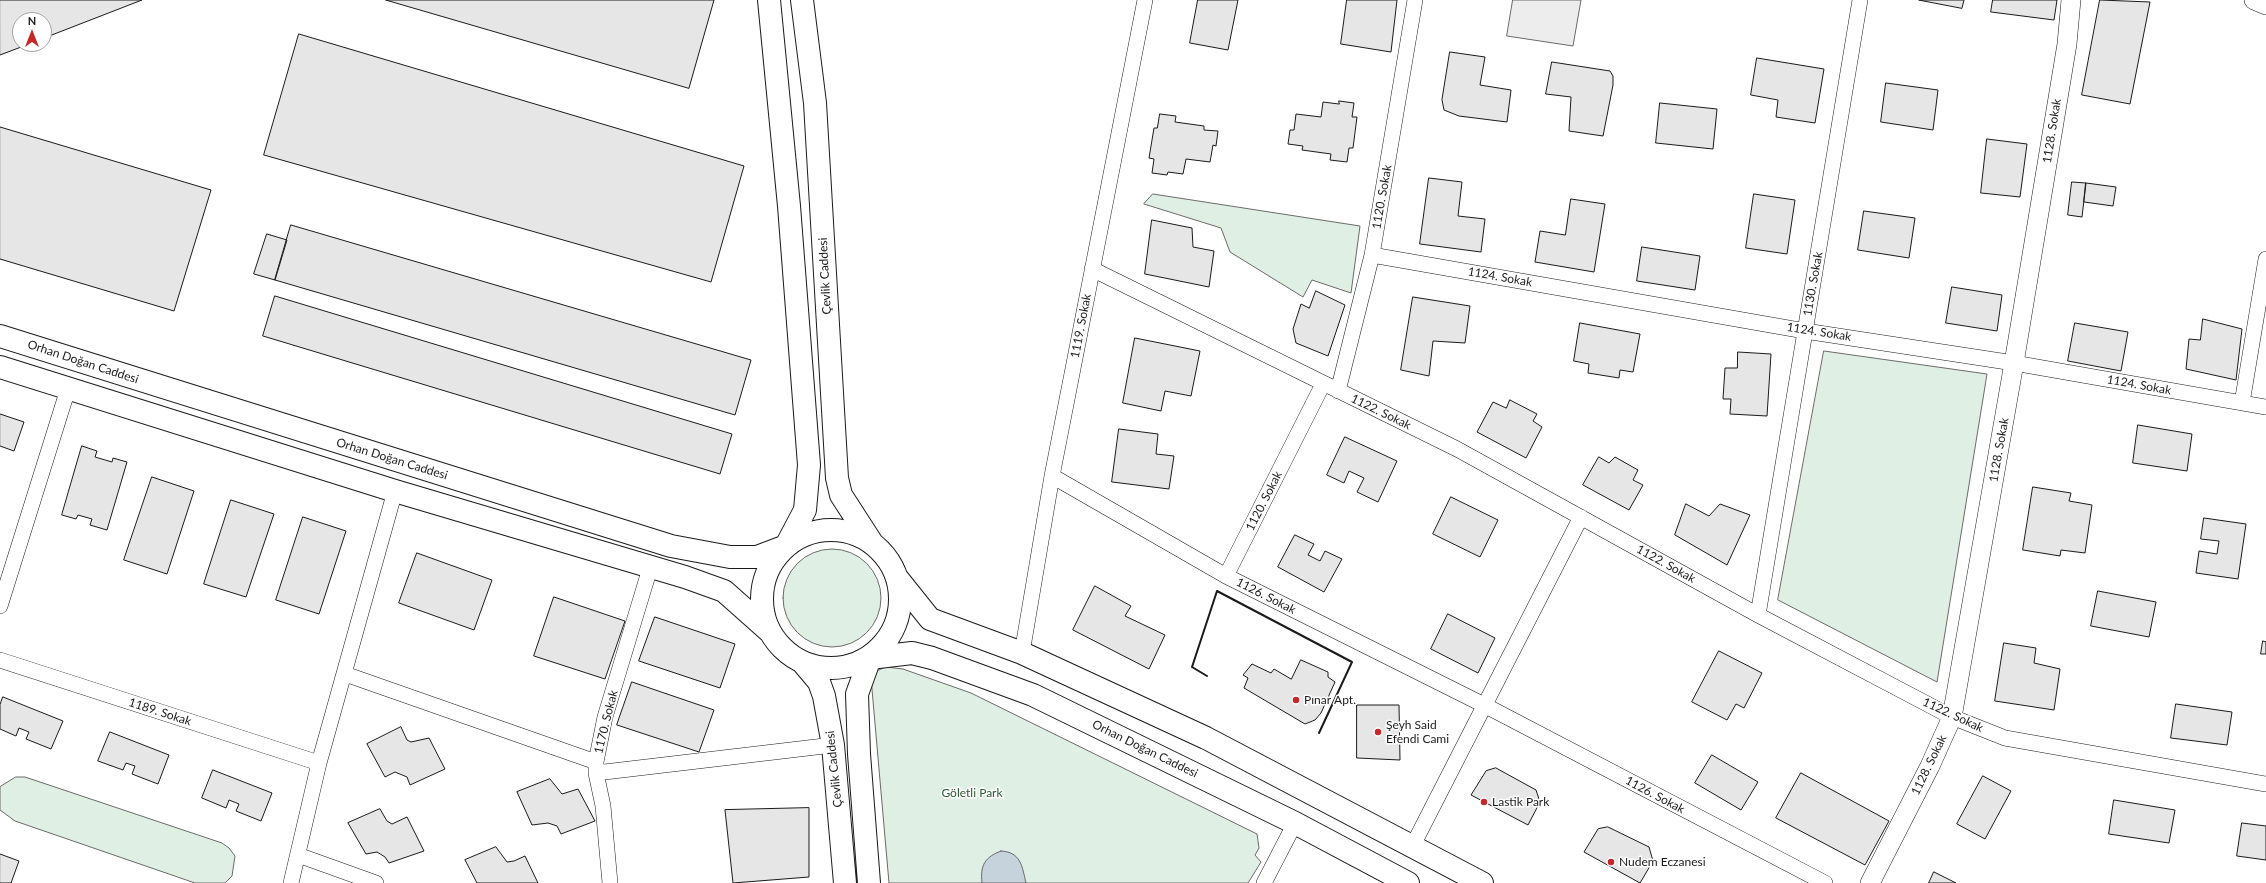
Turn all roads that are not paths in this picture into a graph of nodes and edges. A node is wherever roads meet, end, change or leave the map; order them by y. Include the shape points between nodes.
1 (769, 0) edge
2 (802, 0) edge
3 (1146, 0) edge
4 (1415, 0) edge
5 (1860, 0) edge
6 (2071, 0) edge
7 (2254, 0) edge
8 (2266, 5) edge
9 (1372, 254) junction
10 (2266, 259) edge
11 (1092, 269) junction
12 (1805, 330) junction
13 (0, 336) edge
14 (2014, 363) junction
15 (0, 367) edge
16 (1323, 384) junction
17 (68, 389) junction
18 (1338, 391) junction
19 (2242, 403) junction
20 (2266, 407) edge
21 (1052, 476) junction
22 (395, 491) junction
23 (1581, 517) junction
24 (872, 543) junction
25 (786, 546) junction
26 (651, 565) junction
27 (1226, 576) junction
28 (898, 579) junction
29 (0, 606) edge
30 (1758, 615) junction
31 (769, 631) junction
32 (1022, 653) junction
33 (870, 658) junction
34 (0, 660) edge
35 (803, 663) junction
36 (345, 674) junction
37 (1486, 706) junction
38 (1952, 717) junction
39 (833, 745) junction
40 (320, 764) junction
41 (596, 768) junction
42 (2266, 784) edge
43 (1295, 823) junction
44 (1412, 847) junction
45 (298, 855) junction
46 (290, 883) edge
47 (376, 883) edge
48 (610, 883) edge
49 (845, 883) edge
50 (869, 883) edge
51 (1264, 883) edge
52 (1408, 883) edge
53 (1482, 883) edge
54 (1825, 883) edge
55 (1870, 883) edge

1 - 25 main road via 789,206 809,465 805,510
2 - 24 main road, Çevlik Caddesi via 815,103 837,478 841,495
3 - 11 street, 1119. Sokak
4 - 9 street, 1120. Sokak
5 - 12 street, 1130. Sokak
6 - 14 street, 1128. Sokak via 2067,44
7 - 8 street
9 - 12 street, 1124. Sokak
9 - 18 street, 1120. Sokak
10 - 19 street
11 - 16 street, 1122. Sokak
11 - 21 street, 1119. Sokak
12 - 14 street, 1124. Sokak
12 - 30 street, 1130. Sokak
13 - 25 main road, Orhan Doğan Caddesi via 671,546 730,557 757,557
14 - 19 street, 1124. Sokak
14 - 38 street, 1128. Sokak
15 - 17 main road
16 - 18 street, 1122. Sokak
16 - 27 street, 1120. Sokak
17 - 22 main road
17 - 29 street
18 - 23 street, 1122. Sokak via 1457,449
19 - 20 street, 1124. Sokak
21 - 27 street, 1126. Sokak
21 - 32 street, 1119. Sokak
22 - 26 main road
22 - 36 street
23 - 30 street, 1122. Sokak
23 - 37 street
24 - 25 main road via 852,533 830,530 807,534
24 - 28 main road via 888,559
25 - 31 main road via 771,564 762,586 761,609
26 - 31 main road via 724,591
26 - 41 street, 1170. Sokak via 605,717
27 - 37 street, 1126. Sokak
28 - 32 main road via 930,619
28 - 33 main road via 901,601 897,623 886,642
30 - 38 street, 1122. Sokak
31 - 35 main road via 783,650
32 - 44 main road via 1206,738
33 - 35 main road via 849,667 826,669
33 - 43 main road, Orhan Doğan Caddesi via 912,653 945,662 1034,695
33 - 50 main road, Çevlik Caddesi via 857,694
34 - 40 street, 1189. Sokak
35 - 39 main road, Çevlik Caddesi via 819,682
36 - 40 street
36 - 41 street
37 - 44 street
37 - 54 street, 1126. Sokak
38 - 42 street, 1122. Sokak via 2005,738
38 - 55 street, 1128. Sokak
39 - 41 street
39 - 49 main road, Çevlik Caddesi
40 - 45 street
41 - 48 street, 1170. Sokak via 603,806
43 - 51 street
43 - 52 main road, Orhan Doğan Caddesi
44 - 53 main road
45 - 46 street
45 - 47 street

